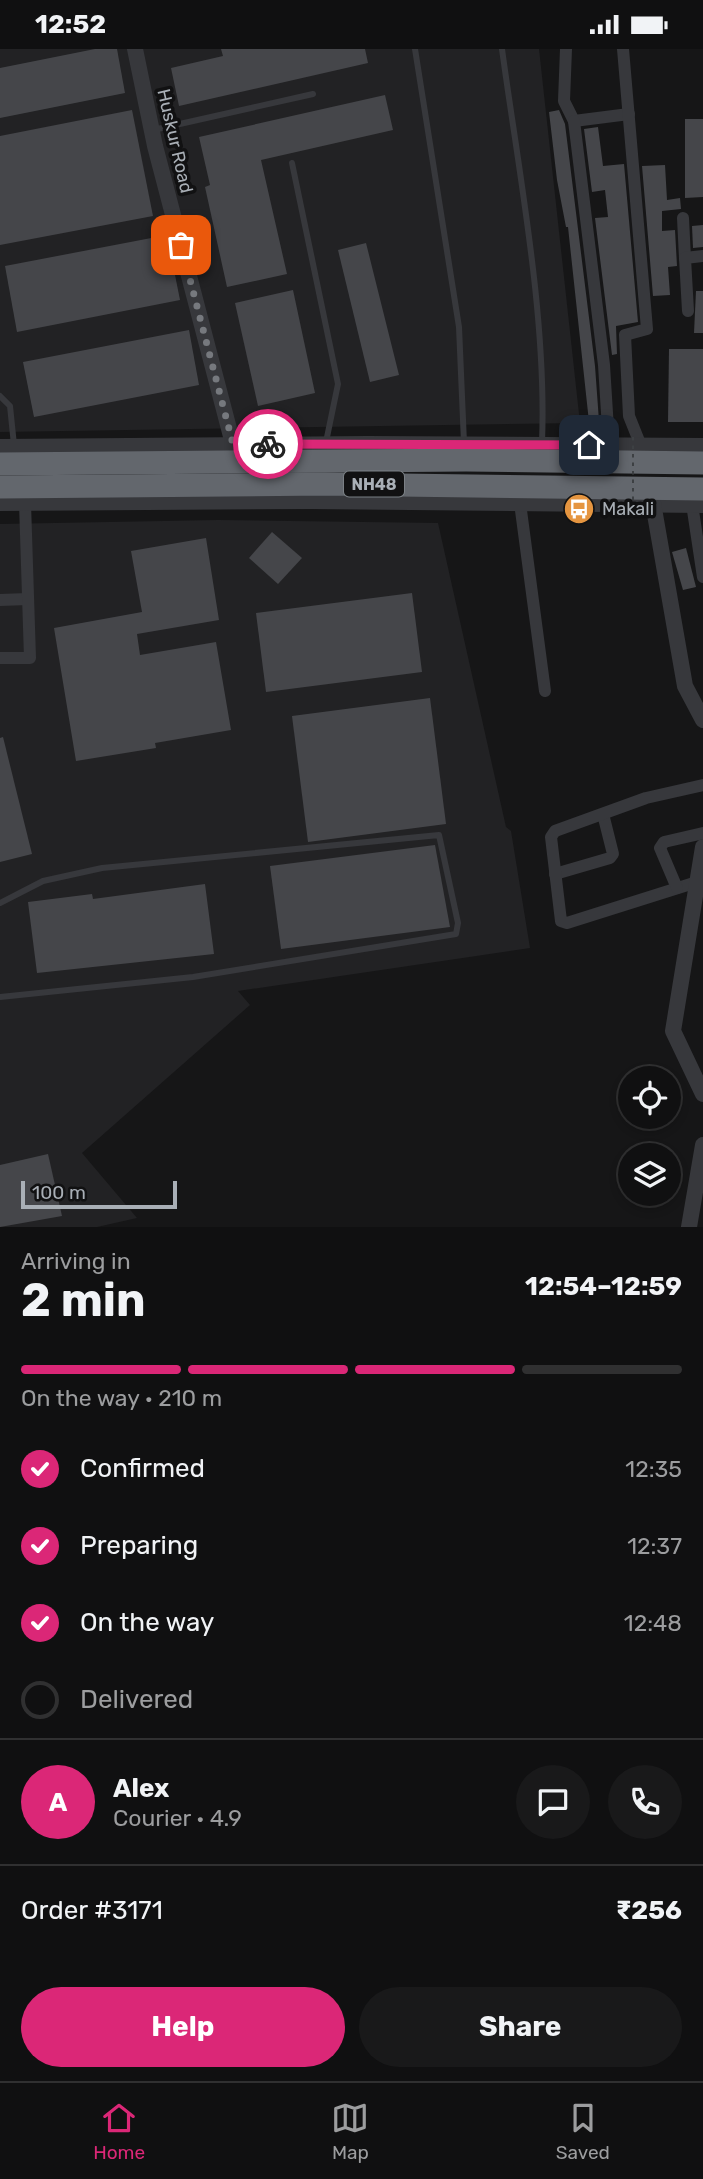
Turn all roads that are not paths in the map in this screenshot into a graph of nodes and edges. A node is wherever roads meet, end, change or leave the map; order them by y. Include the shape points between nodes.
1 (135, 49) edge
2 (415, 49) edge
3 (502, 49) edge
4 (566, 49) edge
5 (623, 49) edge
6 (313, 94) dead end
7 (629, 114) junction
8 (574, 121) junction
9 (152, 130) junction
10 (292, 163) dead end
11 (683, 218) dead end
12 (703, 255) edge
13 (685, 258) junction
14 (688, 310) dead end
15 (0, 396) edge
16 (637, 439) junction
17 (233, 444) junction
18 (326, 444) junction
19 (464, 445) junction
20 (541, 445) junction
21 (609, 445) junction
22 (703, 446) edge
23 (5, 453) edge
24 (703, 463) edge
25 (0, 488) edge
26 (699, 499) edge
27 (0, 503) edge
28 (25, 503) junction
29 (520, 503) junction
30 (653, 503) junction
31 (703, 577) edge
32 (28, 599) junction
33 (0, 600) edge
34 (0, 658) edge
35 (545, 691) dead end
36 (699, 702) edge
37 (703, 720) edge
38 (703, 785) edge
39 (603, 814) junction
40 (703, 833) edge
41 (703, 847) edge
42 (555, 874) junction
43 (697, 882) junction
44 (677, 888) junction
45 (0, 902) edge
46 (699, 902) edge
47 (0, 997) edge
48 (703, 1094) edge
49 (703, 1145) edge
50 (689, 1227) edge

1 - 9 street, Huskur Road
2 - 19 lane via 459,327
3 - 20 lane via 533,280 543,411
4 - 8 street via 564,101
5 - 7 street
6 - 9 lane
7 - 8 street
7 - 16 street via 647,328 625,335 629,417
8 - 21 street via 604,365
9 - 17 street, Huskur Road
10 - 18 lane via 338,384
11 - 13 street
12 - 13 street
13 - 14 street
15 - 23 lane via 10,405
16 - 21 street
16 - 22 street
17 - 18 street
17 - 23 street
18 - 19 street
19 - 20 street
20 - 21 street
23 - 24 highway, NH48 via 43,463
25 - 26 highway, NH48 via 339,484
26 - 30 street
26 - 31 street
27 - 28 street
28 - 29 street
28 - 32 street
29 - 30 street
29 - 35 street
30 - 36 street via 685,686
32 - 33 street
32 - 34 street via 30,658
36 - 37 street
38 - 39 street
39 - 42 street via 555,831 551,837
39 - 42 street via 613,854 610,858
40 - 44 street via 664,842 660,848
41 - 43 street
42 - 44 street via 561,921 567,923
43 - 44 street
43 - 46 street
45 - 47 lane via 43,881 102,868 439,835 458,923 456,934 193,977
46 - 48 street via 673,1031
49 - 50 street

